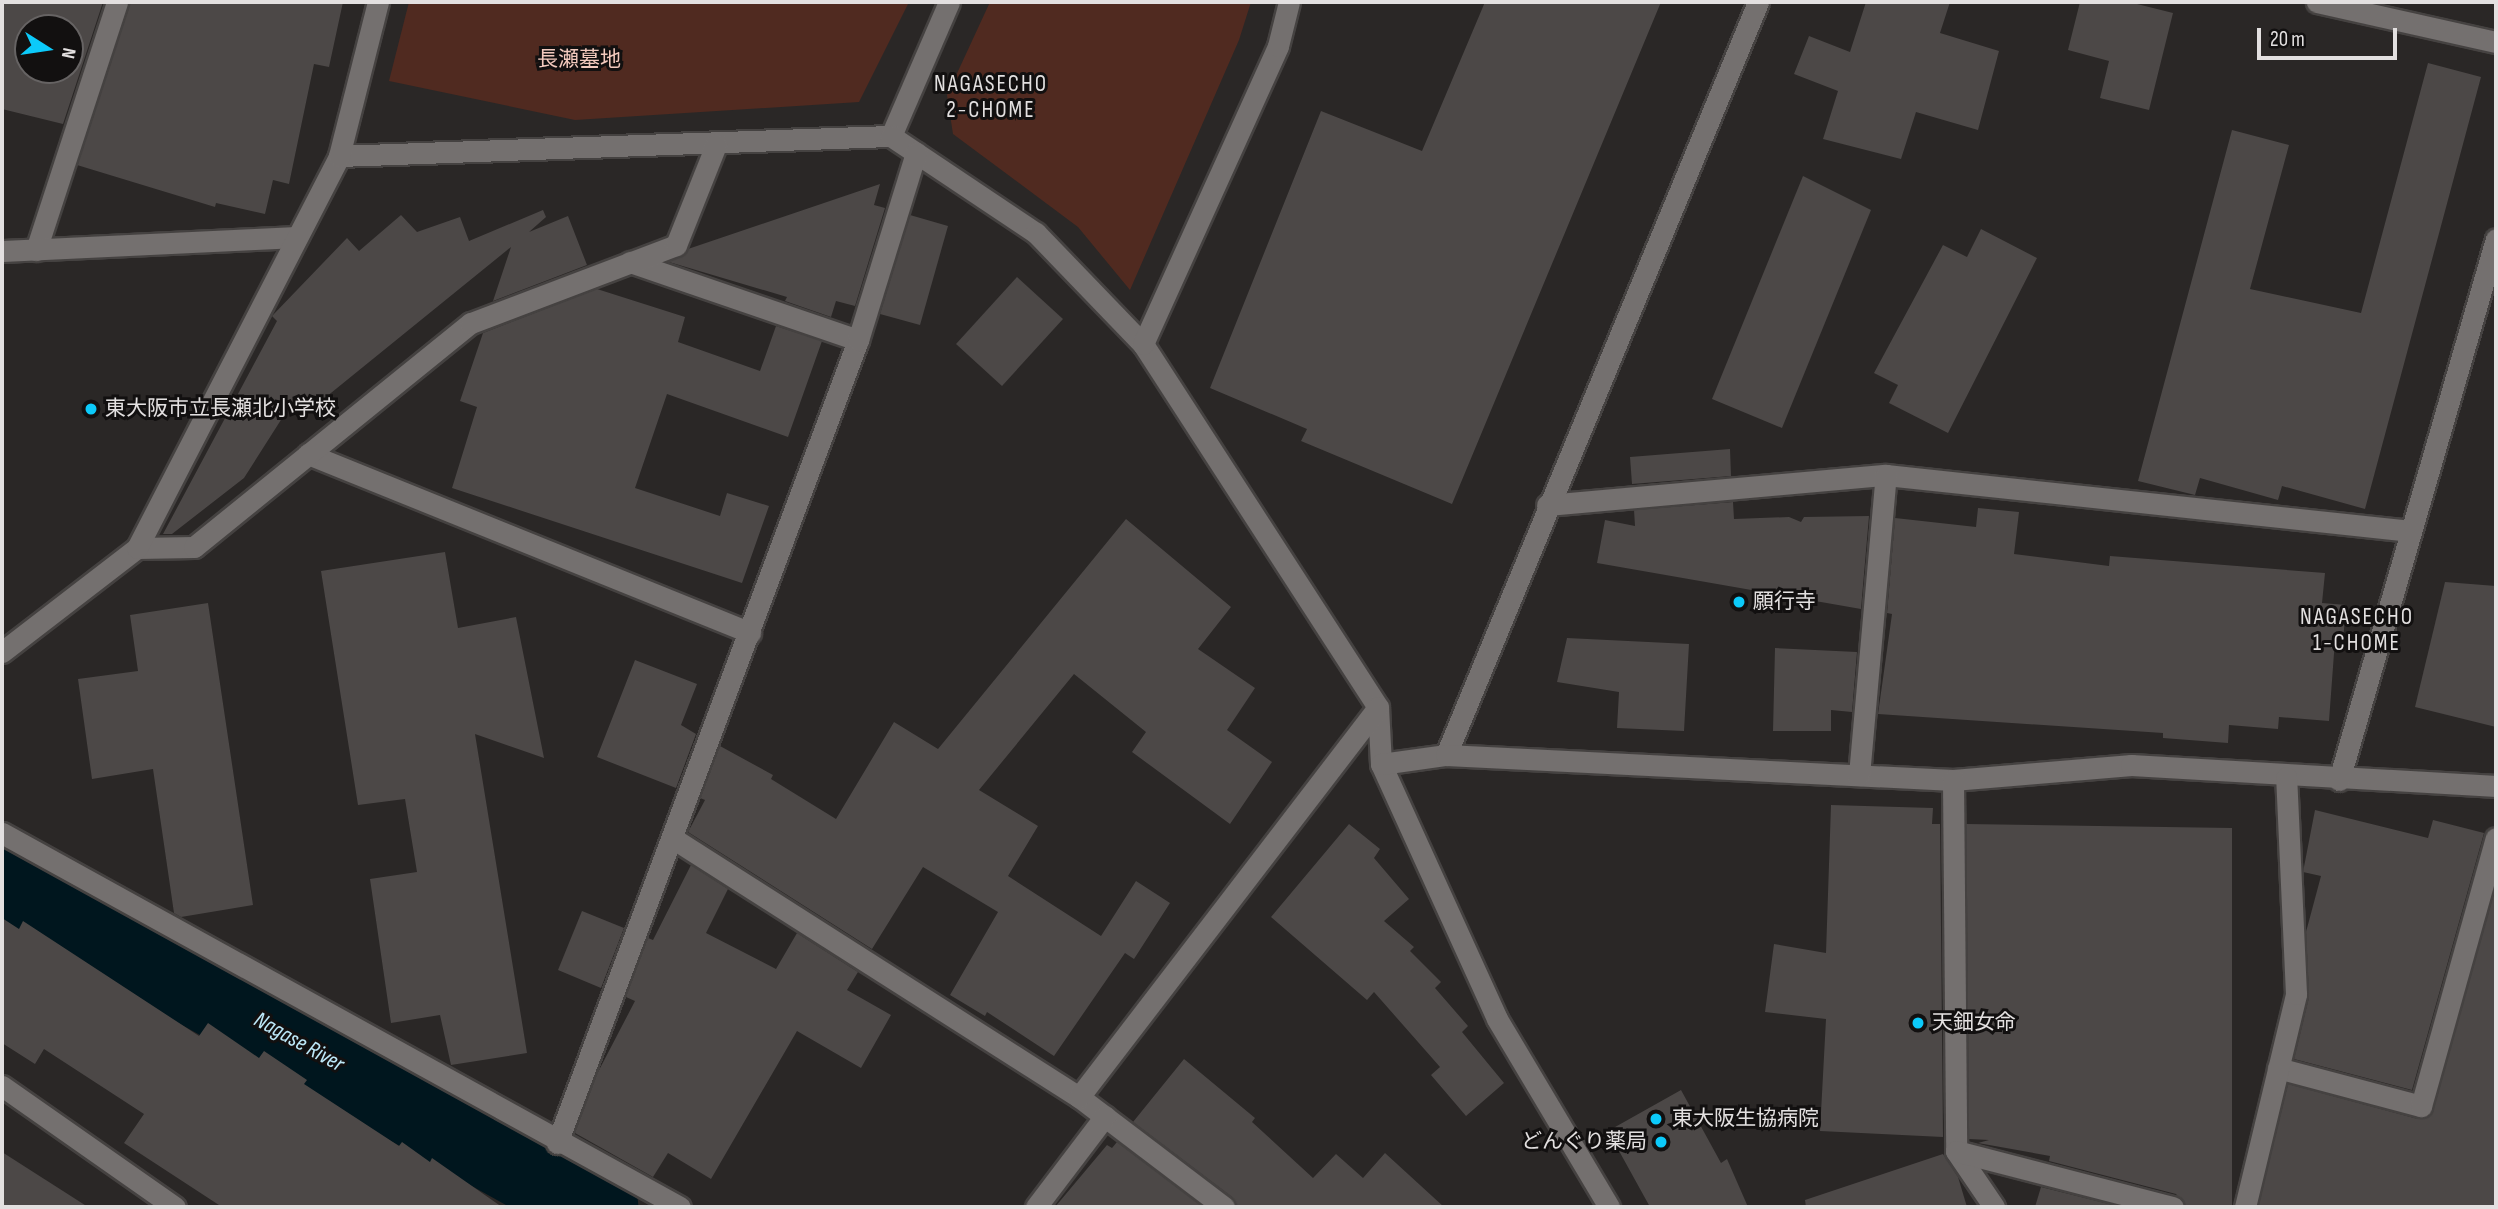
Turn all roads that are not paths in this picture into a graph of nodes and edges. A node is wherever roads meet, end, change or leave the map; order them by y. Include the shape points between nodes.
1 (117, 2) edge
2 (378, 2) edge
3 (948, 2) edge
4 (1289, 2) edge
5 (1758, 2) edge
6 (2317, 2) edge
7 (2496, 41) edge
8 (891, 136) junction
9 (716, 145) junction
10 (916, 153) junction
11 (339, 156) junction
12 (297, 237) junction
13 (2496, 239) edge
14 (36, 250) junction
15 (2, 251) edge
16 (630, 262) junction
17 (858, 340) junction
18 (1143, 344) junction
19 (308, 454) junction
20 (1886, 475) junction
21 (1547, 505) junction
22 (2411, 531) junction
23 (137, 548) junction
24 (750, 634) junction
25 (2, 652) edge
26 (1378, 707) junction
27 (1446, 755) junction
28 (1381, 764) junction
29 (1859, 775) junction
30 (2286, 777) junction
31 (1953, 780) junction
32 (2339, 780) junction
33 (2496, 786) edge
34 (2, 833) edge
35 (2496, 838) edge
36 (674, 839) junction
37 (2278, 1068) junction
38 (2, 1086) edge
39 (1079, 1097) junction
40 (1105, 1116) junction
41 (557, 1143) junction
42 (1956, 1151) junction
43 (174, 1207) edge
44 (680, 1207) edge
45 (1036, 1207) edge
46 (1224, 1207) edge
47 (1609, 1207) edge
48 (1994, 1207) edge
49 (2173, 1207) edge
50 (2245, 1207) edge

1 - 14 street
2 - 11 street
3 - 8 street
4 - 18 street via 1278,46
5 - 21 street
6 - 7 street
8 - 9 street
8 - 10 street
9 - 11 street
9 - 16 street via 676,244
10 - 17 street
10 - 18 street via 1037,233
11 - 12 street
12 - 14 street
12 - 23 street
13 - 22 street
14 - 15 street
16 - 17 street
16 - 19 street via 471,323
17 - 24 street
18 - 26 street
19 - 23 street via 194,548
19 - 24 street
20 - 21 street
20 - 22 street
20 - 29 street
21 - 27 street
22 - 32 street
23 - 25 street
24 - 36 street
26 - 28 street
26 - 39 street
27 - 28 street
27 - 29 street
28 - 47 street via 1497,1019
29 - 31 street
30 - 31 street via 2131,765
30 - 32 street
30 - 37 street via 2296,994
31 - 42 street
32 - 33 street
34 - 41 street
35 - 37 street via 2421,1106
36 - 39 street
36 - 41 street
37 - 50 street
38 - 43 street
39 - 40 street
40 - 45 street
40 - 46 street
41 - 44 street
42 - 48 street
42 - 49 street

